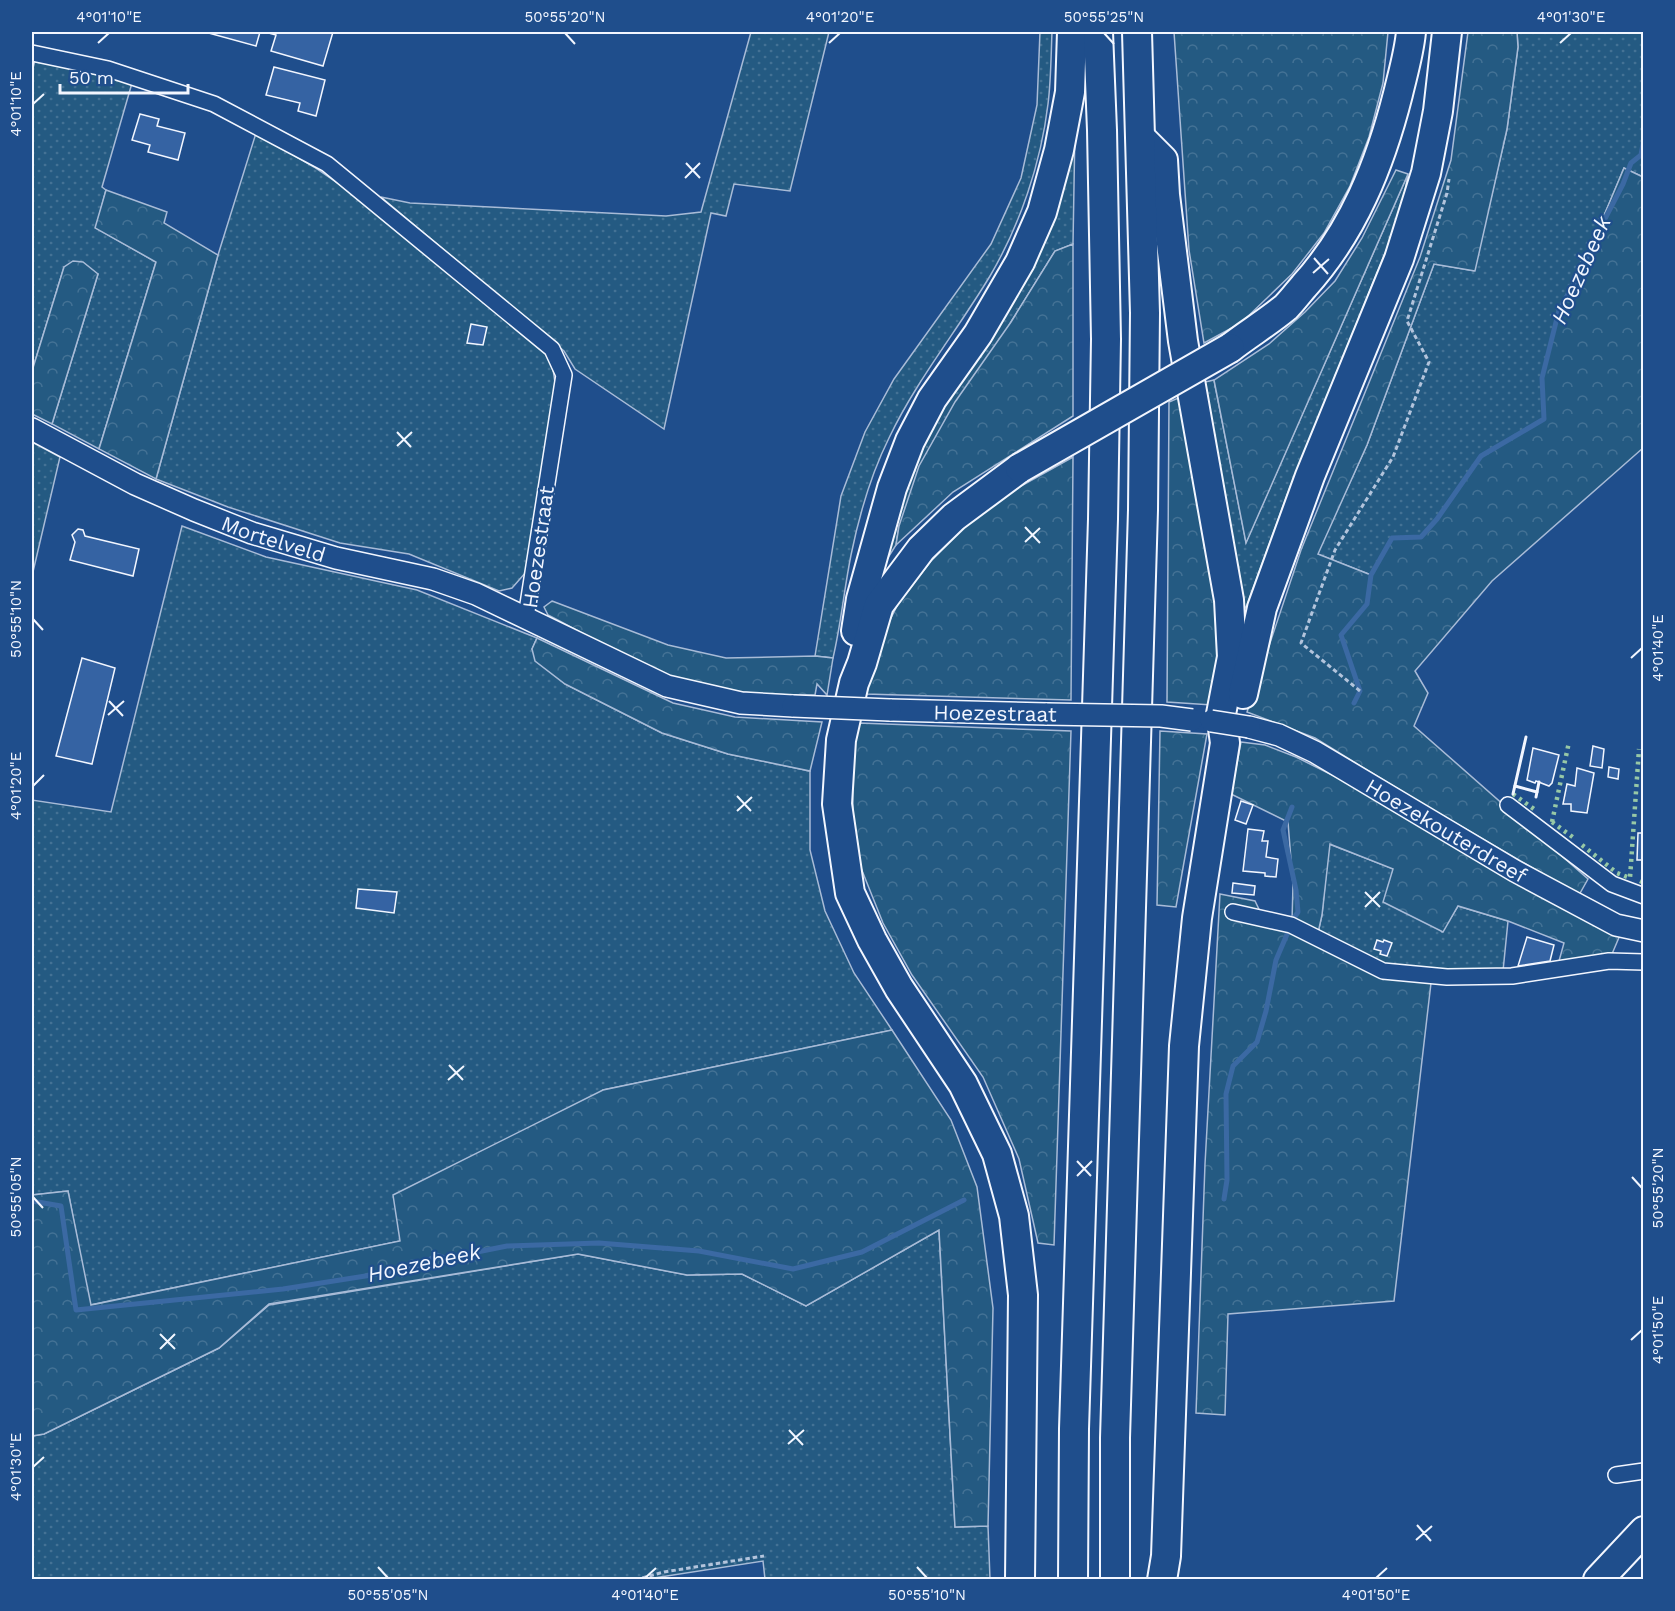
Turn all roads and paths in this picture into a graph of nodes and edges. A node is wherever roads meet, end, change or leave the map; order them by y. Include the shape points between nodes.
1 (1072, 32) edge
2 (1098, 32) edge
3 (1137, 32) edge
4 (1447, 35) edge
5 (1410, 41) edge
6 (32, 53) edge
7 (1141, 138) junction
8 (1450, 172) dead end
9 (32, 429) edge
10 (526, 617) junction
11 (854, 684) junction
12 (1360, 691) dead end
13 (1248, 727) joint
14 (1209, 728) junction
15 (1508, 805) dead end
16 (1644, 897) edge
17 (1233, 912) dead end
18 (1644, 931) edge
19 (1644, 962) edge
20 (1644, 1471) edge
21 (1616, 1475) dead end
22 (1644, 1531) edge
23 (764, 1556) dead end
24 (1167, 1572) edge
25 (634, 1580) edge
26 (1020, 1580) edge
27 (1073, 1580) edge
28 (1115, 1580) edge
29 (1598, 1580) edge

1 - 11 highway via 1070,92 1042,212 1020,262 978,333 932,399 910,441 892,488 861,599 851,660
2 - 27 highway via 1106,339 1074,1417
3 - 7 highway
4 - 14 highway via 1426,173 1399,259 1262,608 1238,721
5 - 11 highway, bridge via 1387,138 1375,171 1335,247 1316,273 1287,306 1230,348 1020,468 954,517 921,549 879,605
6 - 10 street, Hoezestraat via 108,69 214,104 327,165 552,349 564,375
7 - 14 highway via 1163,160 1183,341 1229,600 1232,657 1221,714
7 - 28 highway via 1145,313 1143,510 1116,1426
8 - 12 path via 1447,194 1407,321 1429,362 1394,457 1335,550 1301,643
9 - 10 street, Mortelveld via 135,484 252,533 336,558 433,579
10 - 14 street, Hoezestraat, bridge via 667,686 741,703 1161,716
11 - 26 highway via 841,740 837,804 850,893 899,988 963,1084 997,1154 1014,1216 1023,1295
13 - 14 street, Hoezestraat, bridge
13 - 18 street, Hoezekouterdreef via 1279,735 1315,752 1515,871 1616,925
14 - 24 highway via 1184,1046
15 - 16 street via 1612,884
17 - 19 street via 1291,925 1383,971 1447,977 1512,976 1609,961
20 - 21 street
22 - 29 highway
23 - 25 path

